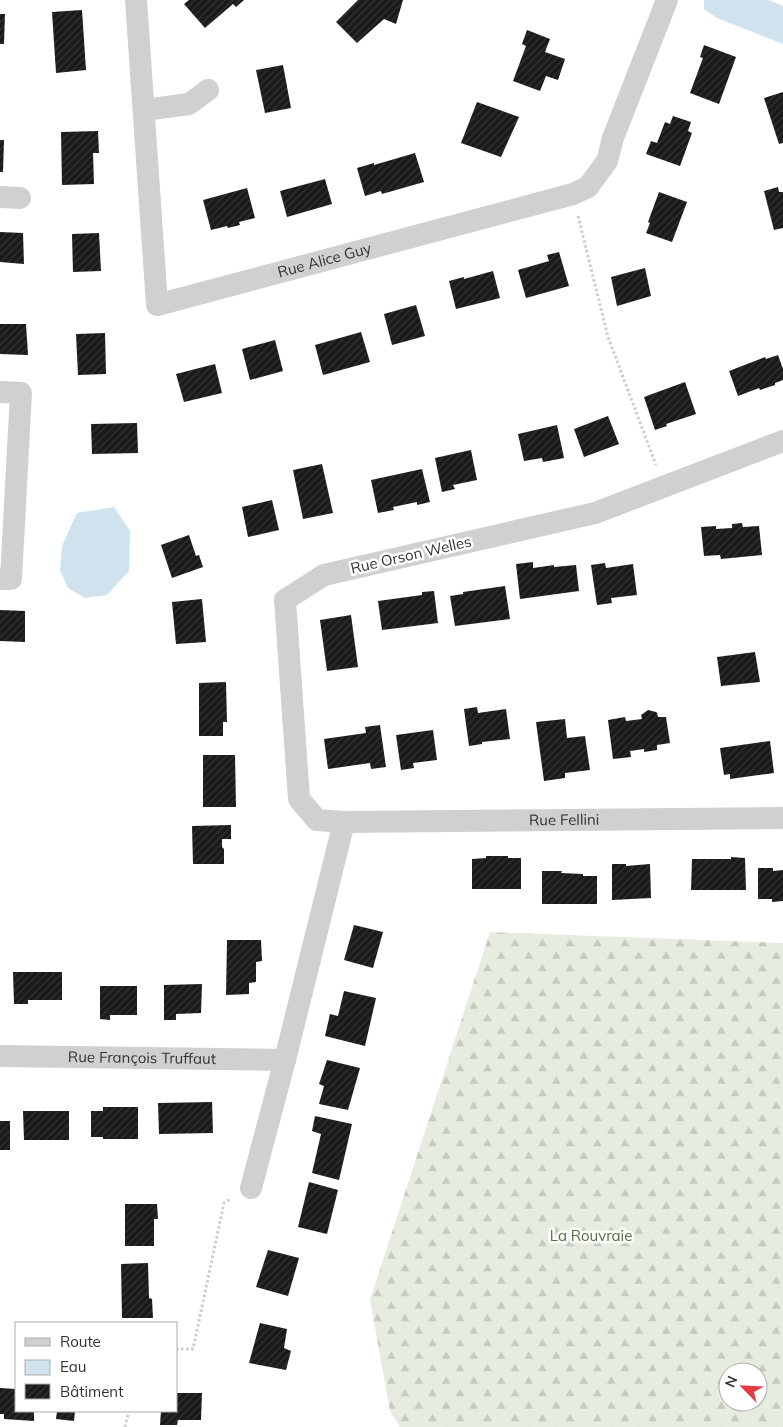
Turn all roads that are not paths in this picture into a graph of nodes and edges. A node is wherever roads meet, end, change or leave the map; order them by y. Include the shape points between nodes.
1 (136, 0) edge
2 (667, 0) edge
3 (208, 90) dead end
4 (144, 110) junction
5 (10, 393) edge
6 (783, 441) edge
7 (0, 579) edge
8 (783, 818) edge
9 (344, 822) junction
10 (0, 1056) edge
11 (285, 1060) junction
12 (251, 1188) road end

1 - 4 street, Rue Alice Guy
2 - 4 street, Rue Alice Guy via 607,161 588,187 573,194 157,305
3 - 4 street via 189,104
5 - 7 street via 11,580
6 - 9 street, Rue Orson Welles via 596,513 324,575 285,600 299,799 317,820
8 - 9 street, Rue Fellini
9 - 11 street
10 - 11 street, Rue François Truffaut
11 - 12 street

